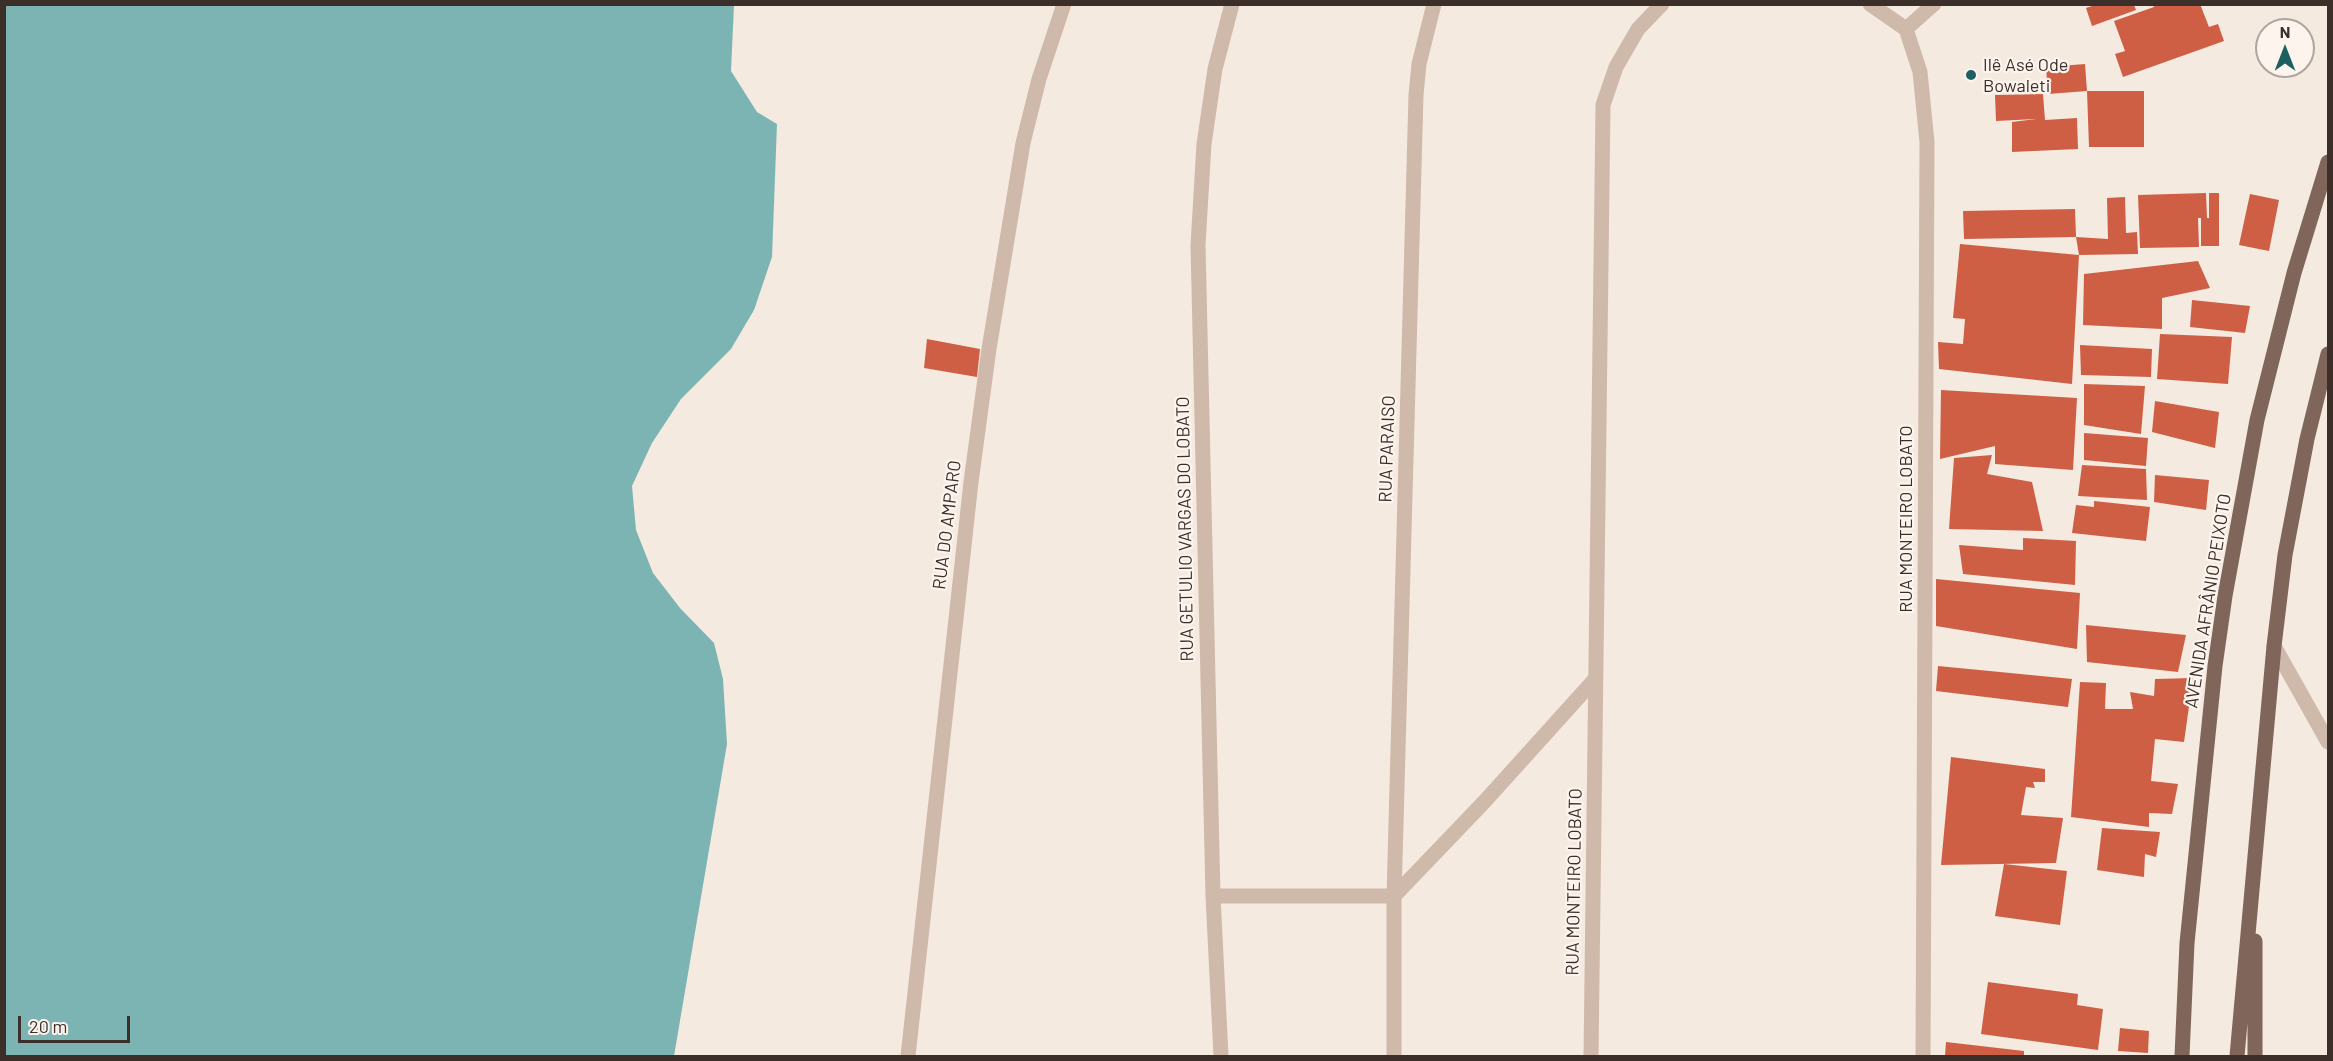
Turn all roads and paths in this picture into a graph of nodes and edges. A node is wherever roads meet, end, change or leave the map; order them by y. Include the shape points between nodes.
1 (1064, 4) edge
2 (1232, 4) edge
3 (1434, 4) edge
4 (1662, 4) edge
5 (1870, 4) edge
6 (1934, 4) edge
7 (1906, 29) junction
8 (2328, 162) edge
9 (2328, 354) edge
10 (2274, 646) junction
11 (1596, 678) junction
12 (2328, 742) edge
13 (2255, 836) junction
14 (1213, 896) junction
15 (1394, 896) junction
16 (908, 1056) edge
17 (1221, 1056) edge
18 (1394, 1056) edge
19 (1591, 1056) edge
20 (1923, 1056) edge
21 (2182, 1056) edge
22 (2237, 1056) edge
23 (2255, 1056) edge

1 - 16 street, RUA DO AMPARO via 1023,143 989,349
2 - 14 street, RUA GETULIO VARGAS DO LOBATO via 1215,69 1205,133 1198,244
3 - 15 street, RUA PARAISO via 1419,64 1416,95
4 - 11 street, RUA MONTEIRO LOBATO via 1638,29 1616,67 1604,105
5 - 7 street
6 - 7 street
7 - 20 street, RUA MONTEIRO LOBATO via 1920,72 1927,142
8 - 21 main road, AVENIDA AFRÂNIO PEIXOTO via 2294,273 2257,420 2225,596 2188,932
9 - 10 main road via 2287,544
10 - 12 street
10 - 13 main road
11 - 15 street
11 - 19 street, RUA MONTEIRO LOBATO
13 - 22 main road
13 - 23 main road
14 - 15 street
14 - 17 street, RUA GETULIO VARGAS DO LOBATO
15 - 18 street, RUA PARAISO

